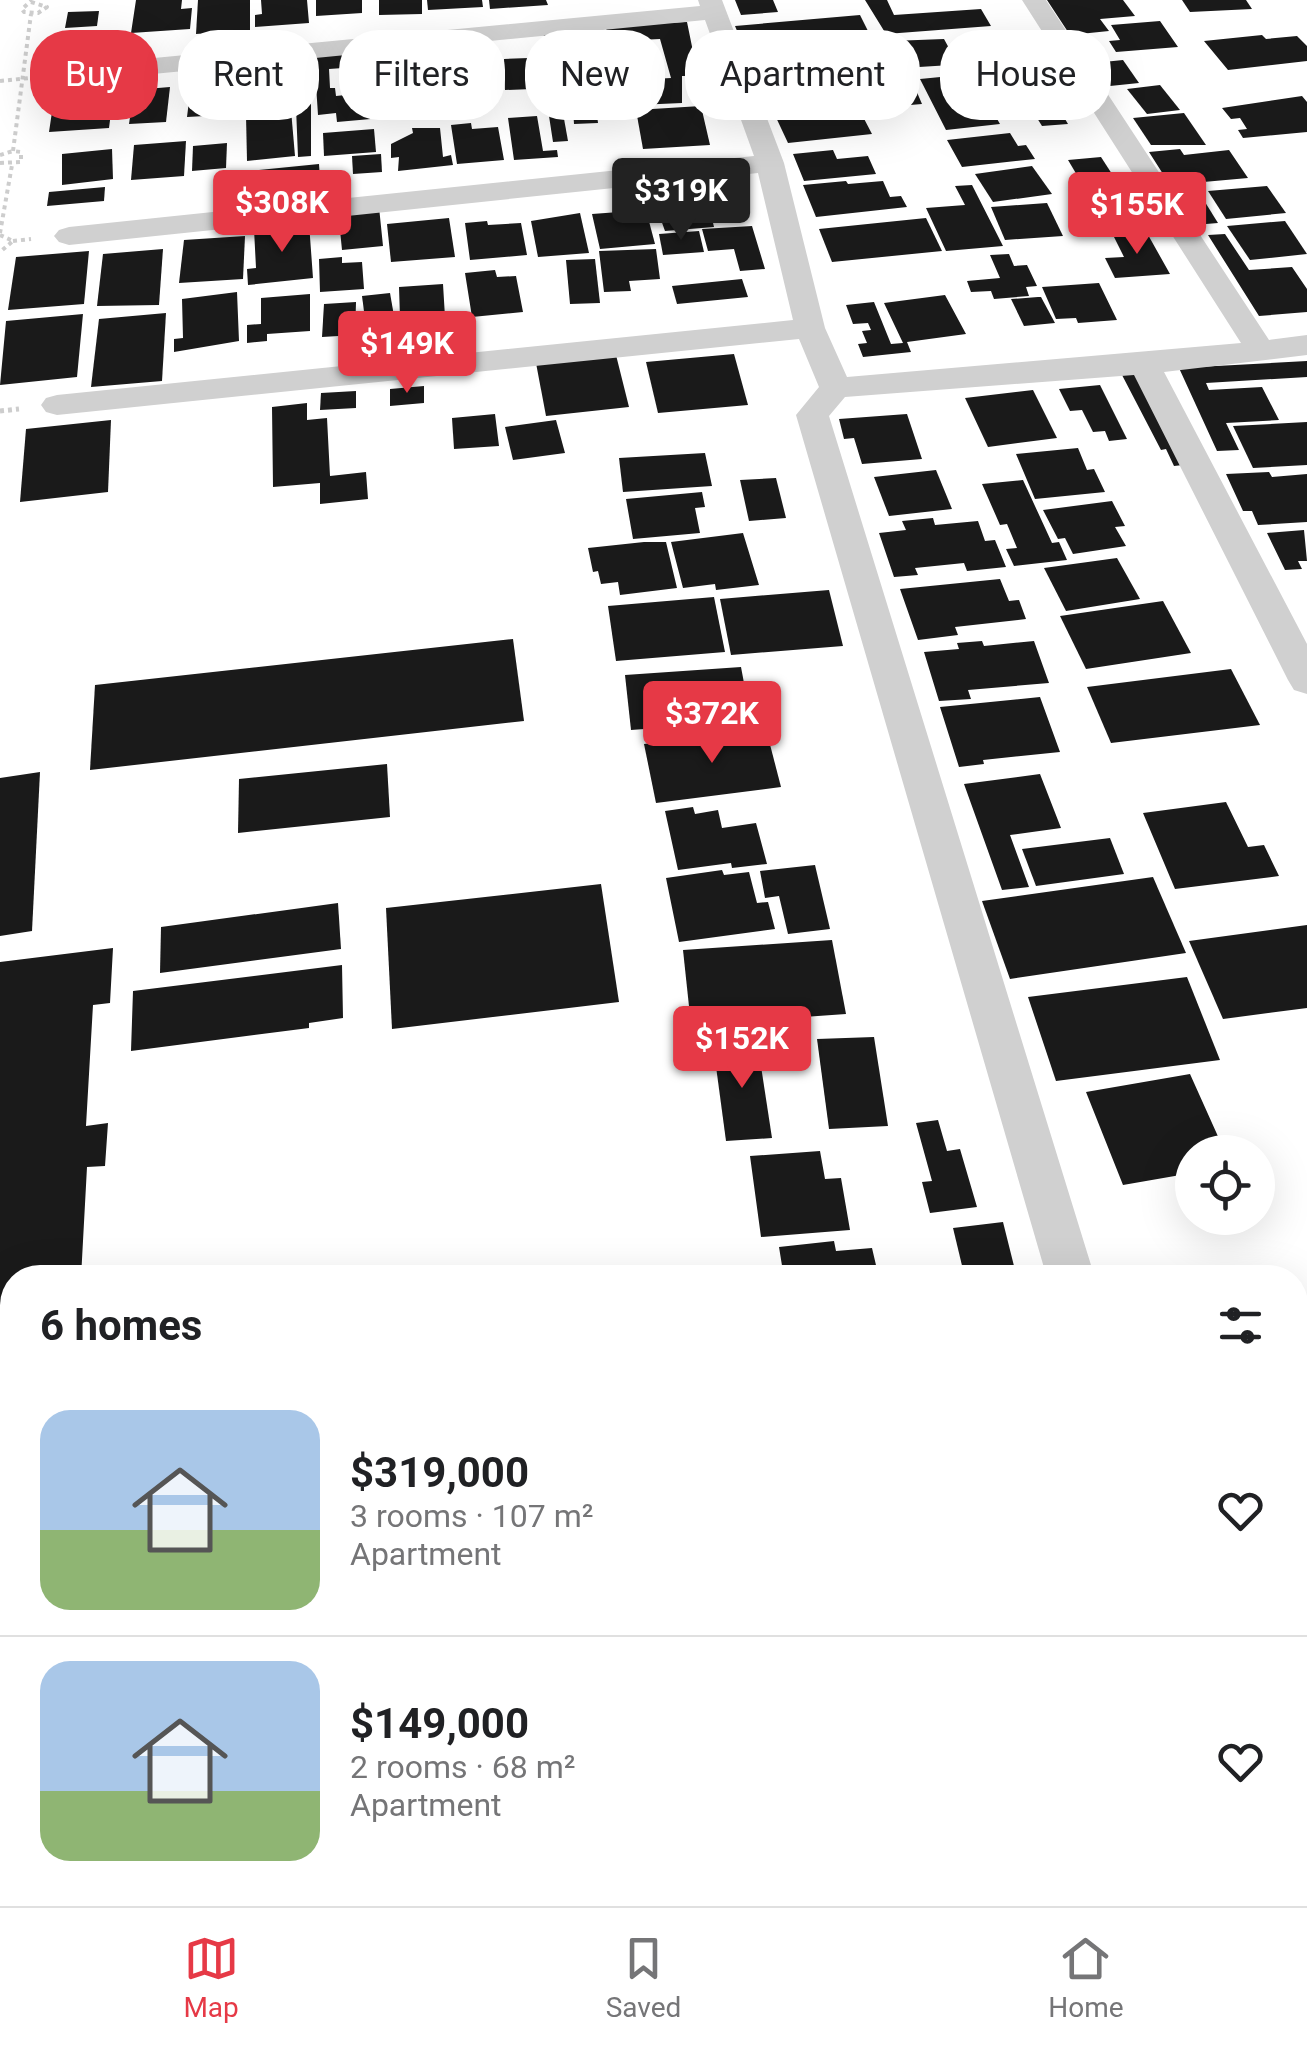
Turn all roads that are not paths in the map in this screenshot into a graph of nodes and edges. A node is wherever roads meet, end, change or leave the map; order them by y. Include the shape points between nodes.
1 (1034, 0) edge
2 (712, 6) edge
3 (158, 64) edge
4 (770, 164) junction
5 (69, 236) dead end
6 (810, 328) junction
7 (1307, 345) edge
8 (1260, 349) junction
9 (1144, 364) junction
10 (836, 388) junction
11 (56, 405) dead end
12 (1307, 680) edge
13 (1067, 1265) edge

1 - 8 street
2 - 3 street
2 - 4 street
4 - 5 street
4 - 6 street
6 - 10 street
6 - 11 street
7 - 8 street
8 - 9 street
9 - 10 street
9 - 12 street
10 - 13 street via 812,415

